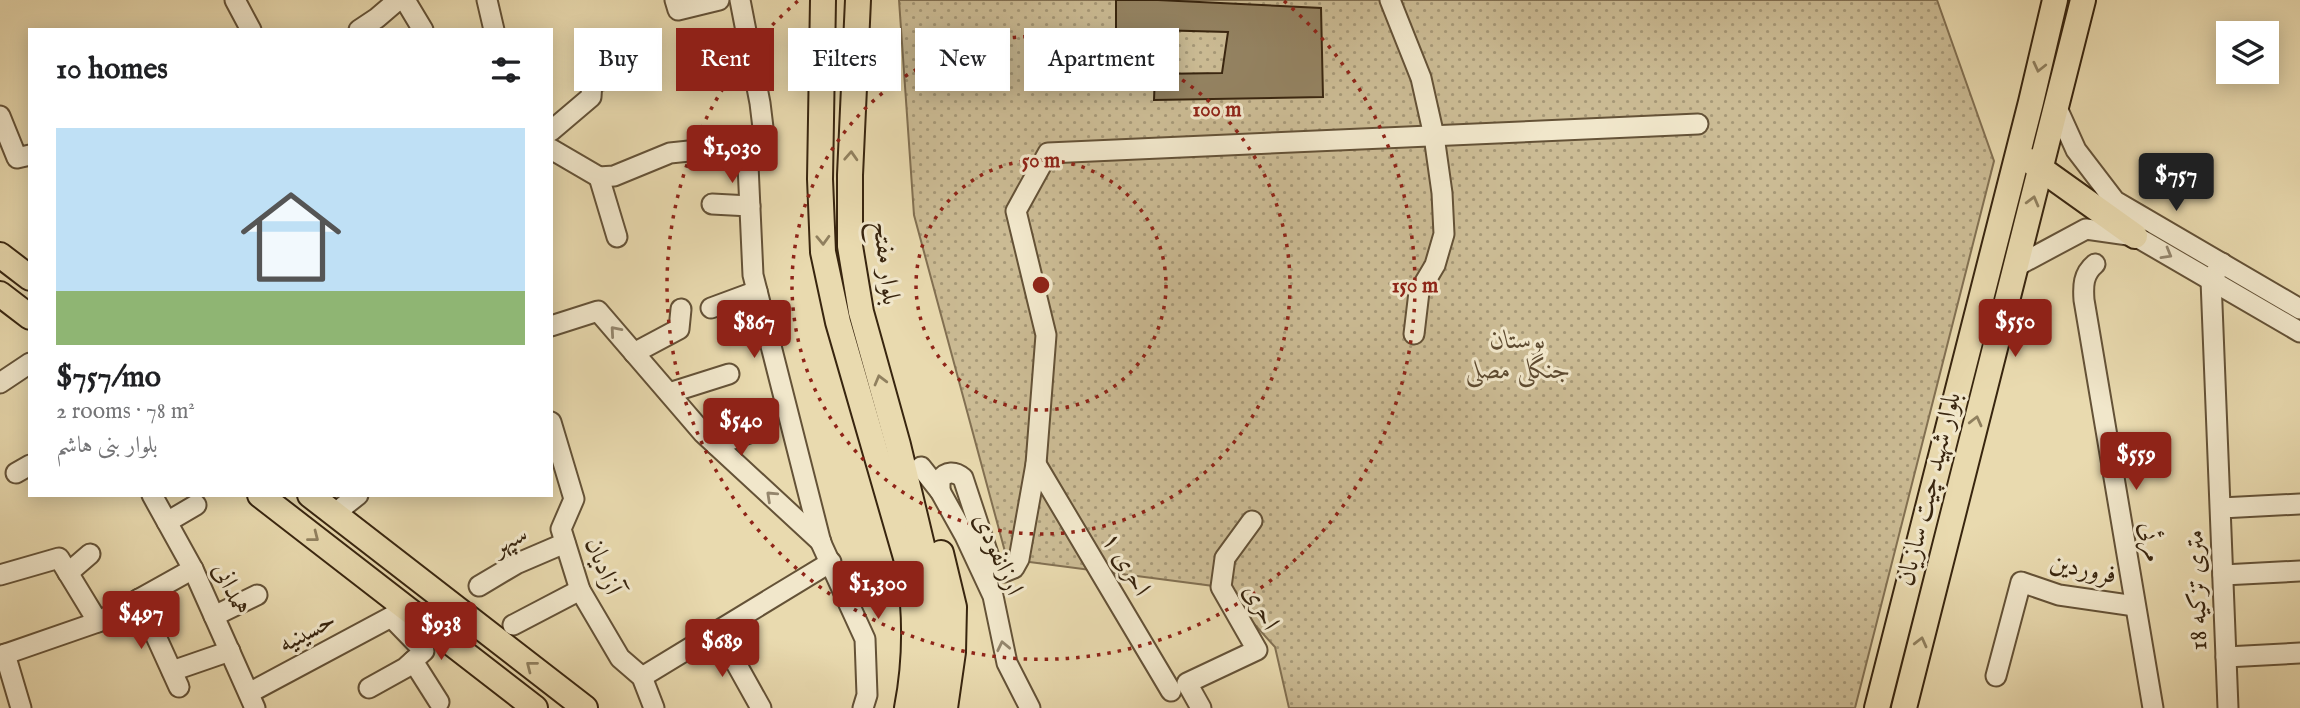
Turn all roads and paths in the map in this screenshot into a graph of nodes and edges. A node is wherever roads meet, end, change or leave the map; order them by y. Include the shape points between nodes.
1 (234, 0) edge
2 (398, 0) edge
3 (405, 0) edge
4 (486, 0) edge
5 (675, 0) edge
6 (719, 0) edge
7 (740, 0) edge
8 (823, 0) edge
9 (858, 0) edge
10 (1391, 0) edge
11 (2055, 0) edge
12 (2083, 0) edge
13 (250, 28) edge
14 (362, 28) edge
15 (422, 28) edge
16 (493, 28) edge
17 (591, 91) edge
18 (2057, 108) junction
19 (0, 116) edge
20 (1699, 124) dead end
21 (553, 129) edge
22 (1434, 136) junction
23 (553, 150) edge
24 (2018, 152) junction
25 (23, 156) edge
26 (748, 165) junction
27 (2041, 169) junction
28 (599, 177) junction
29 (712, 204) dead end
30 (750, 206) junction
31 (2135, 236) junction
32 (617, 237) dead end
33 (0, 255) edge
34 (2095, 264) dead end
35 (2015, 267) junction
36 (2217, 271) junction
37 (28, 276) edge
38 (757, 291) junction
39 (0, 294) edge
40 (2290, 305) edge
41 (711, 308) dead end
42 (681, 309) dead end
43 (28, 315) edge
44 (553, 325) edge
45 (2300, 332) edge
46 (1414, 334) dead end
47 (634, 353) junction
48 (28, 364) edge
49 (729, 374) dead end
50 (0, 383) edge
51 (669, 394) junction
52 (553, 429) edge
53 (870, 431) junction
54 (752, 432) dead end
55 (716, 445) junction
56 (1036, 464) junction
57 (904, 477) junction
58 (940, 491) junction
59 (153, 497) edge
60 (262, 497) edge
61 (313, 497) edge
62 (355, 497) edge
63 (2300, 504) edge
64 (196, 505) dead end
65 (2221, 508) junction
66 (334, 514) junction
67 (1252, 521) dead end
68 (167, 522) junction
69 (565, 543) junction
70 (821, 543) junction
71 (90, 554) dead end
72 (831, 562) junction
73 (194, 569) junction
74 (2300, 571) edge
75 (68, 573) junction
76 (0, 575) edge
77 (2223, 575) junction
78 (479, 586) dead end
79 (580, 590) junction
80 (257, 595) dead end
81 (139, 599) junction
82 (2135, 606) junction
83 (398, 612) junction
84 (214, 616) junction
85 (98, 622) junction
86 (513, 625) dead end
87 (718, 631) junction
88 (230, 651) junction
89 (2300, 653) edge
90 (2, 655) edge
91 (2226, 657) junction
92 (413, 661) junction
93 (1996, 676) dead end
94 (642, 677) junction
95 (1179, 687) junction
96 (369, 688) dead end
97 (252, 700) edge
98 (439, 702) dead end
99 (21, 708) edge
100 (535, 708) edge
101 (585, 708) edge
102 (654, 708) edge
103 (761, 708) edge
104 (863, 708) edge
105 (891, 708) edge
106 (907, 708) edge
107 (927, 708) edge
108 (945, 708) edge
109 (1030, 708) edge
110 (1201, 708) edge
111 (1877, 708) edge
112 (1904, 708) edge
113 (2153, 708) edge
114 (2228, 708) edge

1 - 13 street
2 - 14 street
3 - 15 street
4 - 16 street
5 - 6 street via 678,10
7 - 26 street via 764,136 761,152
8 -> 53 main road via 823,252
57 -> 9 main road, بلوار مفتح via 861,312 850,246
10 - 22 street via 1421,78
11 -> 24 main road, بلوار شهید چیت سازیان
12 - 18 main road, بلوار شهید چیت سازیان
17 - 21 street via 591,97
18 - 27 main road, بلوار شهید چیت سازیان
18 - 36 street via 2076,150 2115,201
19 - 25 street
20 - 22 street
22 - 46 street via 1444,234 1435,265 1419,292
22 - 56 street via 1048,153 1016,211 1046,335
23 - 28 street
24 - 27 main road
24 - 111 main road, بلوار شهید چیت سازیان
26 - 28 street via 737,157 689,151
26 - 30 street
27 - 31 main road
35 -> 27 main road, بلوار شهید چیت سازیان
28 - 32 street
29 - 30 street
30 - 38 street
31 - 35 street via 2086,229
31 -> 36 street
33 - 37 main road
34 - 82 street, مرئی via 2085,275 2084,300
112 -> 35 main road, بلوار شهید چیت سازیان
36 - 40 street
36 - 65 street, 18 متری تزکیه
38 - 41 street
38 - 70 street
39 - 43 main road
40 - 45 street
42 - 47 street via 679,329
47 -> 44 street via 598,311
47 - 51 street
48 - 50 street
49 - 51 street
51 - 55 street
52 - 69 street, آزادیان via 574,499 561,529
53 - 57 main road
53 - 105 main road via 867,460 901,624
54 - 55 street
70 -> 55 street
56 - 58 street via 1019,559 1009,571 992,566 963,478 948,473 940,480
56 - 95 street, احری ۱
57 - 58 street, ارزانفودی
57 - 106 main road via 914,646
57 - 107 main road via 935,608
57 - 108 main road via 954,607
109 -> 58 street, ارزانفودی via 1007,663 993,596
59 - 68 street, همدانی
60 -> 83 main road
61 - 66 main road
62 - 66 street
63 - 65 street
64 - 68 street
65 - 77 street, 18 متری تزکیه
101 -> 66 main road
67 - 95 street, احری via 1225,558 1221,587 1257,650
68 - 73 street, همدانی
69 - 78 street, سپهر
69 - 79 street, آزادیان
70 - 72 street
71 - 75 street
72 - 87 street
72 - 104 street via 864,639 867,695
73 - 81 street
73 - 84 street, همدانی
74 - 77 street
75 - 76 street via 59,558
75 - 85 street
77 - 91 street, 18 متری تزکیه
79 - 86 street
79 - 94 street, آزادیان via 620,658
80 - 84 street
81 - 85 street
81 - 88 street via 175,679
82 - 93 street, فروردین via 2059,595 2021,582
82 - 113 street, مرئی
83 - 92 street via 424,651
83 - 97 street, حسینیه
83 - 100 main road
84 - 88 street, همدانی
85 - 90 street
87 - 94 street
87 - 103 street
88 - 97 street, همدانی
89 - 91 street
90 - 99 street
91 - 114 street, 18 متری تزکیه
92 - 96 street
92 - 98 street
94 - 102 street
95 - 110 street, احری ۱

